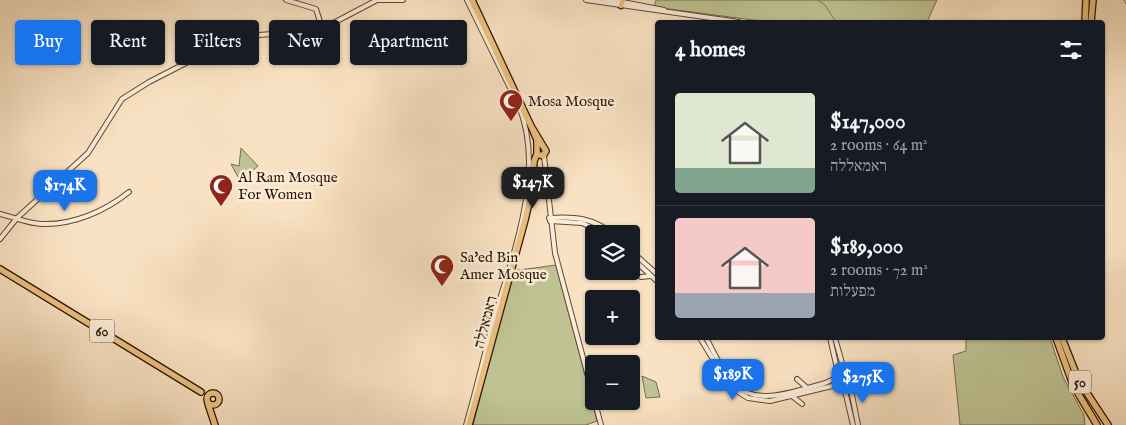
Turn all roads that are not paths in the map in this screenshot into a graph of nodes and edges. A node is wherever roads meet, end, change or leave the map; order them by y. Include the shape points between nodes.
1 (286, 0) edge
2 (403, 0) edge
3 (467, 0) edge
4 (472, 0) edge
5 (586, 0) edge
6 (1086, 0) edge
7 (1093, 0) edge
8 (595, 1) edge
9 (620, 1) edge
10 (684, 15) junction
11 (319, 20) edge
12 (338, 20) edge
13 (723, 20) edge
14 (1085, 20) edge
15 (1091, 20) edge
16 (269, 35) edge
17 (531, 126) junction
18 (540, 153) junction
19 (533, 166) junction
20 (129, 192) dead end
21 (0, 214) edge
22 (17, 218) junction
23 (550, 219) junction
24 (586, 225) edge
25 (599, 225) edge
26 (0, 239) edge
27 (640, 261) edge
28 (640, 264) edge
29 (647, 269) junction
30 (1, 270) edge
31 (655, 273) edge
32 (652, 276) junction
33 (641, 277) dead end
34 (655, 279) edge
35 (701, 340) edge
36 (707, 340) edge
37 (830, 340) edge
38 (836, 340) edge
39 (1057, 340) edge
40 (1063, 340) edge
41 (847, 376) junction
42 (839, 377) junction
43 (849, 385) junction
44 (809, 387) junction
45 (840, 387) junction
46 (791, 394) junction
47 (208, 398) junction
48 (802, 404) dead end
49 (214, 405) junction
50 (1088, 412) junction
51 (1106, 424) edge
52 (216, 425) edge
53 (468, 425) edge
54 (600, 425) edge
55 (853, 425) edge
56 (858, 425) edge
57 (1091, 425) edge
58 (1098, 425) edge

1 - 11 street via 316,9
2 - 12 street via 378,0
3 - 53 street via 520,108 529,162 524,210
4 - 17 highway
5 - 8 street
6 - 14 highway
7 - 15 highway
8 - 9 street
8 - 9 street
9 - 10 street
9 - 10 street
10 - 13 street
16 - 22 street via 186,63 122,99 88,153
17 - 18 highway
17 - 19 highway
18 - 19 highway, ראמאללה
18 - 23 street
19 - 53 highway, ראמאללה via 532,190 524,227
20 - 22 street via 105,209 70,221 40,224
21 - 22 street
22 - 26 street
23 - 24 street
23 - 25 street via 581,218
23 - 54 street via 556,260
27 - 29 street
28 - 29 street
29 - 31 street
29 - 32 street
30 - 47 highway, 60
32 - 33 street
32 - 34 street
35 - 46 street via 727,382 739,394 764,401
36 - 46 street via 741,390 764,396
37 - 42 street
38 - 41 street
39 - 50 highway, 50 via 1073,385
40 - 51 highway, 50 via 1079,381
41 - 42 street
41 - 43 street
42 - 44 street
42 - 45 street
43 - 45 street
43 - 56 street
44 - 46 street
44 - 46 street via 796,379
45 - 46 street
45 - 55 street via 846,395
46 - 48 street
47 - 49 highway, 60
47 - 49 highway via 214,392 219,396 219,402
47 - 52 highway
49 - 52 highway via 212,413
50 - 57 highway
50 - 58 highway, 50
51 - 58 highway

